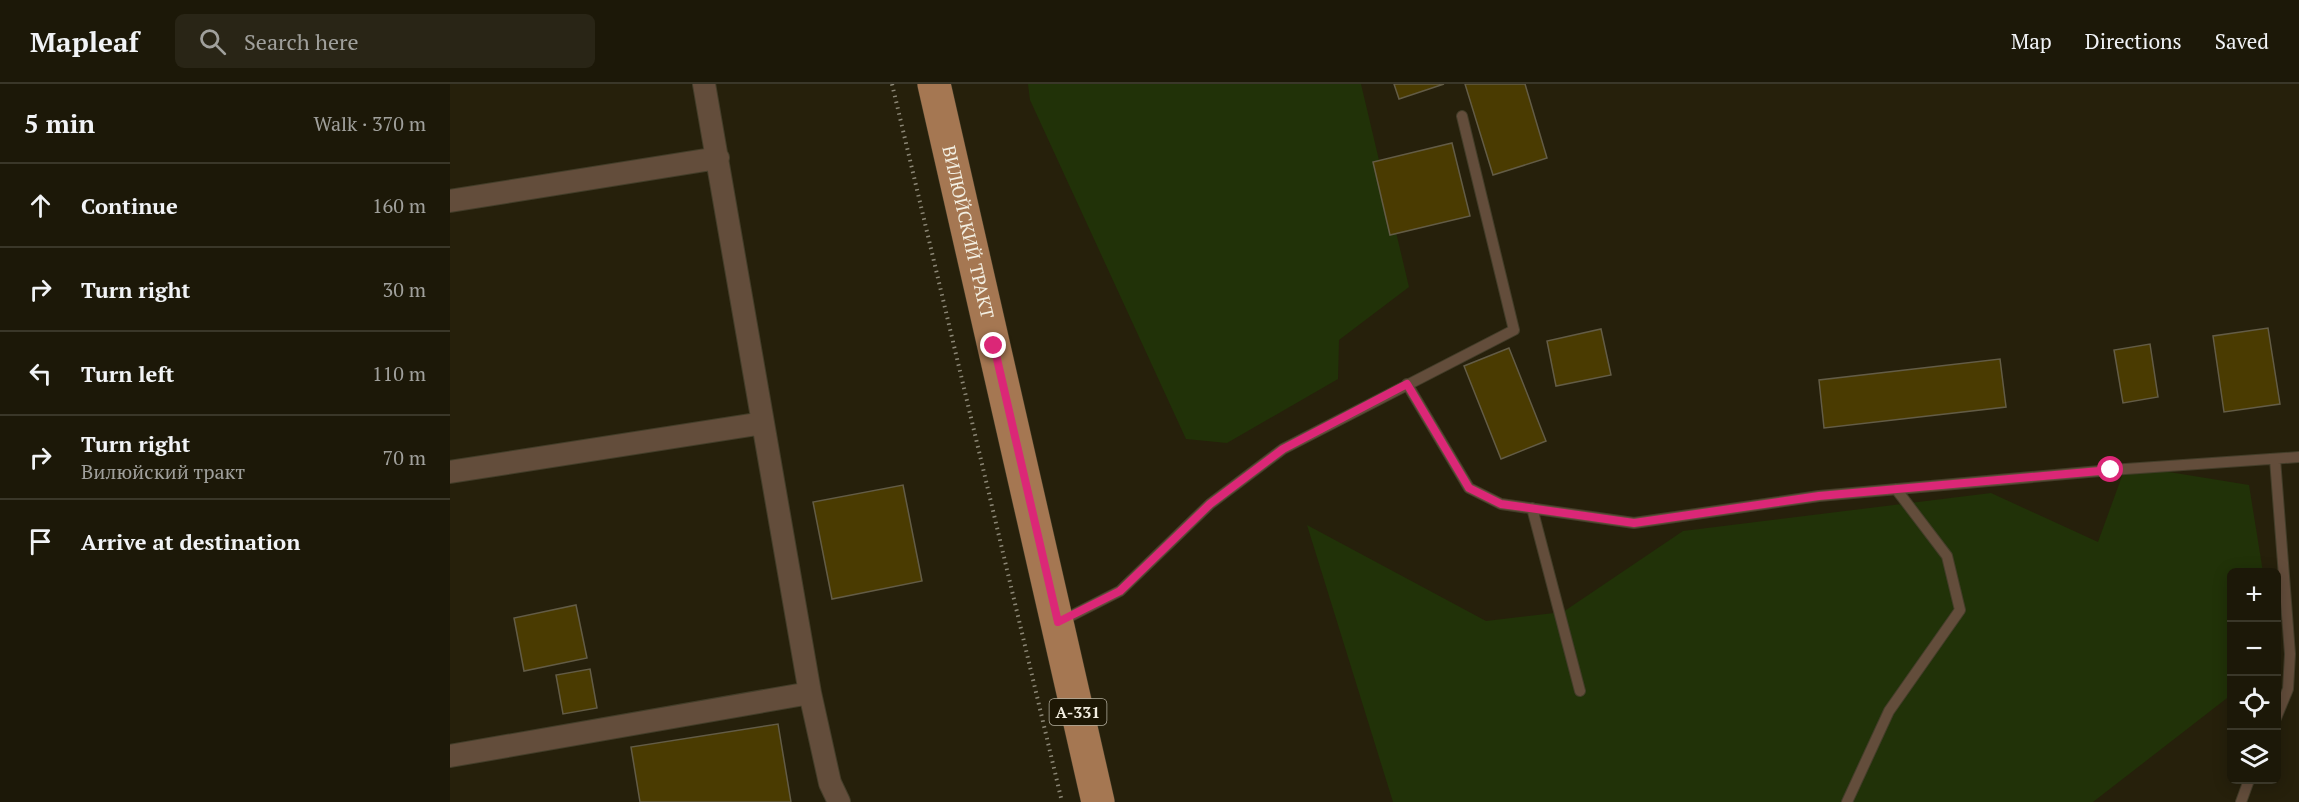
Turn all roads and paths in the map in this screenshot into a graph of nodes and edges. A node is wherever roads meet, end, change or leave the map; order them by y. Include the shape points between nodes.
1 (704, 84) edge
2 (892, 84) edge
3 (934, 84) edge
4 (1462, 116) dead end
5 (718, 158) junction
6 (450, 201) edge
7 (1407, 384) junction
8 (763, 423) junction
9 (2299, 457) edge
10 (2276, 459) junction
11 (450, 472) edge
12 (1896, 489) junction
13 (1532, 508) junction
14 (1058, 622) junction
15 (1580, 691) dead end
16 (810, 693) junction
17 (2281, 707) edge
18 (450, 756) edge
19 (2248, 784) edge
20 (840, 802) edge
21 (1062, 802) edge
22 (1098, 802) edge
23 (1847, 802) edge
24 (2241, 802) edge

1 - 5 street
2 - 21 path
3 - 14 main road, ВИЛЮЙСКИЙ ТРАКТ / А-331
4 - 7 lane via 1514,330
5 - 6 street
5 - 8 street
7 - 13 lane via 1469,488 1501,504
7 - 14 lane via 1283,449 1210,504 1120,591
8 - 11 street
8 - 16 street
9 - 10 lane
10 - 12 lane
10 - 17 lane via 2290,654 2288,689
12 - 13 lane via 1634,523
12 - 23 lane via 1947,556 1960,610 1889,711
13 - 15 lane
14 - 22 main road, ВИЛЮЙСКИЙ ТРАКТ / А-331
16 - 18 street
16 - 20 street via 830,783
19 - 24 lane

